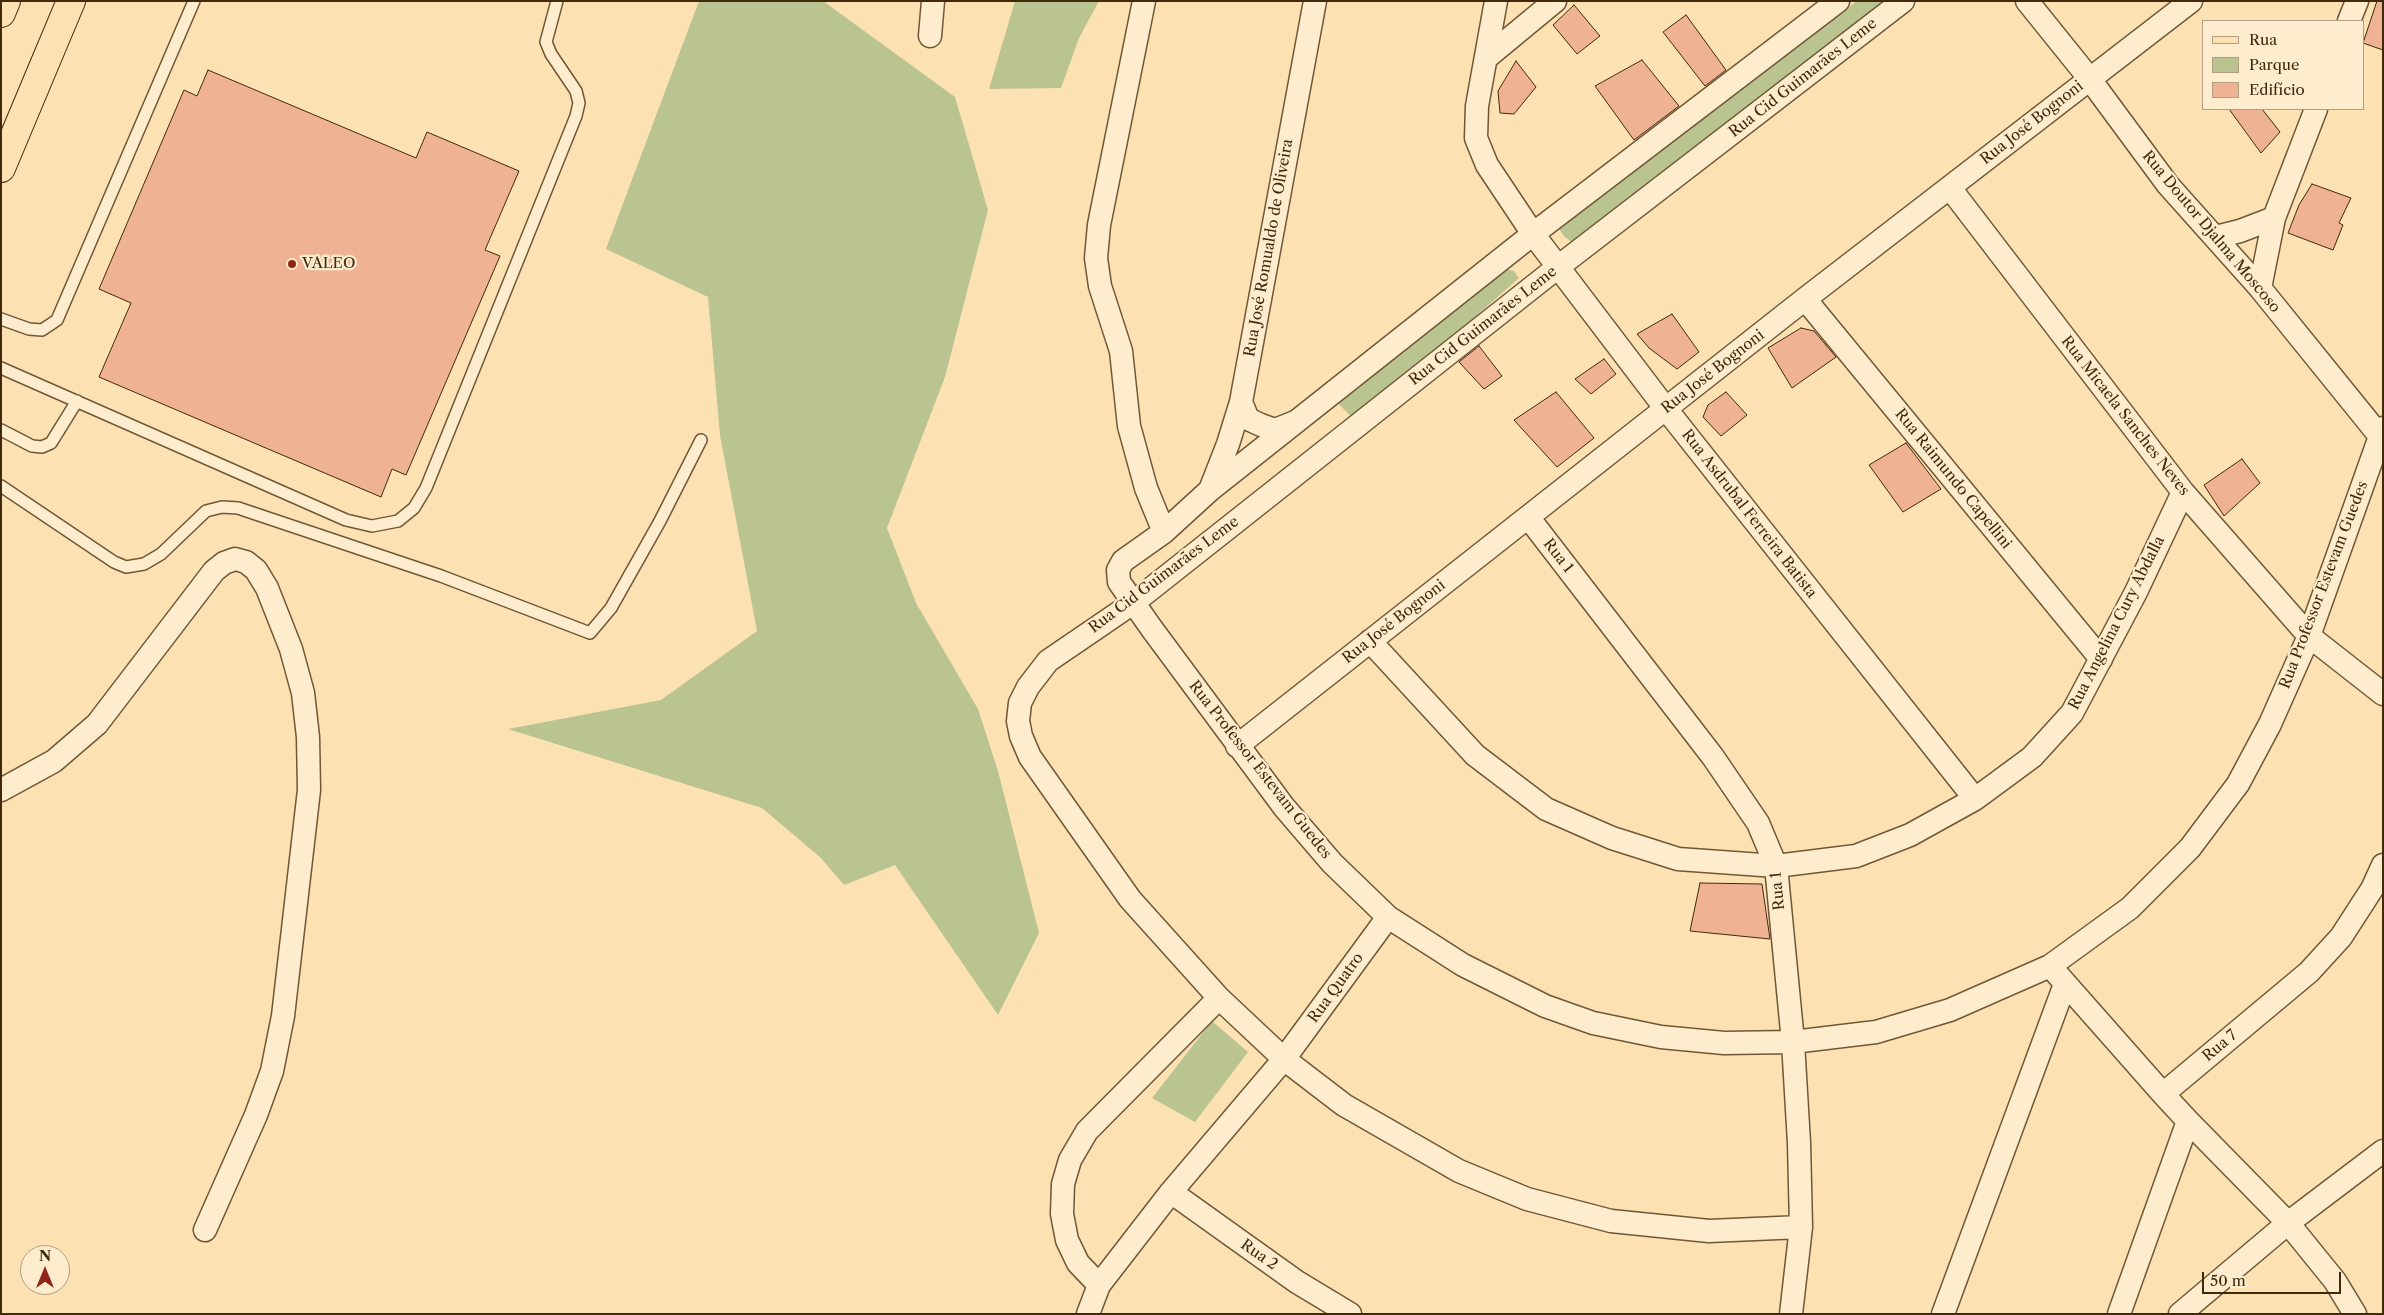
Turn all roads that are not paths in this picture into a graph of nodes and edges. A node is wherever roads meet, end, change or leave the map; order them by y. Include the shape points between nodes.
1 (6, 1) edge
2 (71, 1) edge
3 (194, 1) edge
4 (557, 1) edge
5 (933, 1) edge
6 (1144, 1) edge
7 (1315, 1) edge
8 (1496, 1) edge
9 (1555, 1) edge
10 (1838, 1) edge
11 (1903, 1) edge
12 (2027, 1) edge
13 (2191, 1) edge
14 (2357, 1) edge
15 (1, 13) edge
16 (2349, 20) edge
17 (930, 36) dead end
18 (1486, 58) junction
19 (2089, 78) junction
20 (2316, 110) edge
21 (1, 168) edge
22 (1950, 188) junction
23 (2274, 218) junction
24 (1533, 234) junction
25 (2216, 237) junction
26 (1558, 267) junction
27 (2260, 288) junction
28 (1805, 299) junction
29 (1, 319) edge
30 (1, 368) edge
31 (76, 401) junction
32 (1241, 402) junction
33 (1666, 409) junction
34 (1300, 421) junction
35 (1, 430) edge
36 (2382, 435) edge
37 (701, 440) dead end
38 (1, 486) edge
39 (1210, 490) junction
40 (2183, 492) junction
41 (1528, 517) junction
42 (1164, 532) junction
43 (1134, 603) junction
44 (2309, 636) junction
45 (1370, 641) junction
46 (2101, 659) junction
47 (2383, 694) edge
48 (1237, 746) junction
49 (1, 790) edge
50 (1975, 799) junction
51 (2383, 865) edge
52 (1776, 866) junction
53 (1388, 917) junction
54 (2050, 966) junction
55 (2064, 984) junction
56 (1219, 998) junction
57 (1793, 1042) junction
58 (1284, 1059) junction
59 (2163, 1094) junction
60 (2188, 1122) junction
61 (2383, 1151) edge
62 (1171, 1192) junction
63 (2288, 1223) junction
64 (1801, 1227) junction
65 (205, 1230) dead end
66 (1094, 1297) edge
67 (1350, 1314) edge
68 (1791, 1314) edge
69 (1943, 1314) edge
70 (2119, 1314) edge
71 (2180, 1314) edge
72 (2354, 1314) edge

1 - 15 main road
2 - 21 main road
3 - 29 lane via 57,320 42,330
4 - 31 lane via 546,42 576,91 579,103 576,116 426,488 414,508 398,521 372,526 346,520
5 - 17 street
6 - 42 street via 1099,225 1096,258 1100,286 1121,351 1129,426 1146,488
7 - 32 street, Rua José Romualdo de Oliveira
8 - 18 street, Rua Asdrubal Ferreira Batista
9 - 18 street
10 - 24 street
11 - 26 street, Rua Cid Guimarães Leme
12 - 19 street, Rua Doutor Djalma Moscoso
13 - 19 street, Rua José Bognoni
14 - 16 street
18 - 24 street, Rua Asdrubal Ferreira Batista via 1477,106 1476,138 1487,164
19 - 22 street, Rua José Bognoni
19 - 25 street, Rua Doutor Djalma Moscoso via 2168,185
20 - 23 street
22 - 28 street, Rua José Bognoni
22 - 40 street, Rua Micaela Sanches Neves
23 - 25 street
23 - 27 street
24 - 26 street, Rua Asdrubal Ferreira Batista
24 - 34 street
25 - 27 street, Rua Doutor Djalma Moscoso
26 - 33 street, Rua Asdrubal Ferreira Batista
26 - 43 street, Rua Cid Guimarães Leme
27 - 36 street, Rua Doutor Djalma Moscoso
28 - 33 street, Rua José Bognoni
28 - 46 street, Rua Raimundo Capellini
30 - 31 lane
31 - 35 lane via 51,443 42,447 32,446
32 - 34 street via 1248,419 1275,430
32 - 39 street, Rua José Romualdo de Oliveira
33 - 41 street, Rua José Bognoni
33 - 50 street, Rua Asdrubal Ferreira Batista
34 - 39 street
36 - 44 street, Rua Professor Estevam Guedes
37 - 38 lane via 611,608 590,633 449,579 238,508 206,511 161,554 144,564 126,567
39 - 42 street
40 - 44 street, Rua Micaela Sanches Neves
40 - 46 street, Rua Angelina Cury Abdalla
41 - 45 street, Rua José Bognoni
41 - 52 street, Rua 1 via 1712,757 1758,823
42 - 43 street, Rua Professor Estevam Guedes via 1123,561 1118,570 1119,582
43 - 48 street, Rua Professor Estevam Guedes
43 - 56 street, Rua Cid Guimarães Leme via 1048,661 1028,686 1020,703 1018,721 1021,736 1030,756 1130,899
44 - 47 street, Rua Micaela Sanches Neves
44 - 54 street, Rua Professor Estevam Guedes via 2270,724 2238,784 2190,848 2130,908
45 - 48 street, Rua José Bognoni
45 - 52 street, Rua Angelina Cury Abdalla via 1475,755 1546,809 1612,838 1678,859
46 - 50 street, Rua Angelina Cury Abdalla via 2072,713 2032,757
48 - 53 street, Rua Professor Estevam Guedes via 1332,863
49 - 65 street via 54,760 97,724 214,571 235,559 256,570 267,588 291,649 303,693 309,790 283,1016 272,1071
50 - 52 street, Rua Angelina Cury Abdalla via 1910,835 1856,856
51 - 59 street, Rua 7 via 2372,889 2341,937 2309,972
52 - 57 street, Rua 1
53 - 57 street, Rua Professor Estevam Guedes via 1463,965 1545,1006 1594,1023 1661,1037 1724,1043
53 - 58 street, Rua Quatro
54 - 55 street
54 - 57 street, Rua Professor Estevam Guedes via 1950,1010 1876,1032
55 - 59 street
55 - 69 street
56 - 58 street, Rua Cid Guimarães Leme
56 - 66 street via 1087,1131 1070,1160 1063,1184 1062,1214 1067,1240
57 - 64 street, Rua 1
58 - 62 street, Rua Quatro
58 - 64 street, Rua Cid Guimarães Leme via 1353,1110 1459,1170 1527,1199 1611,1221 1709,1231
59 - 60 street
60 - 63 street
60 - 70 street
61 - 63 street
62 - 66 street, Rua Quatro
62 - 67 street, Rua 2 via 1297,1282
63 - 71 street
63 - 72 street via 2335,1281
64 - 68 street, Rua 1

